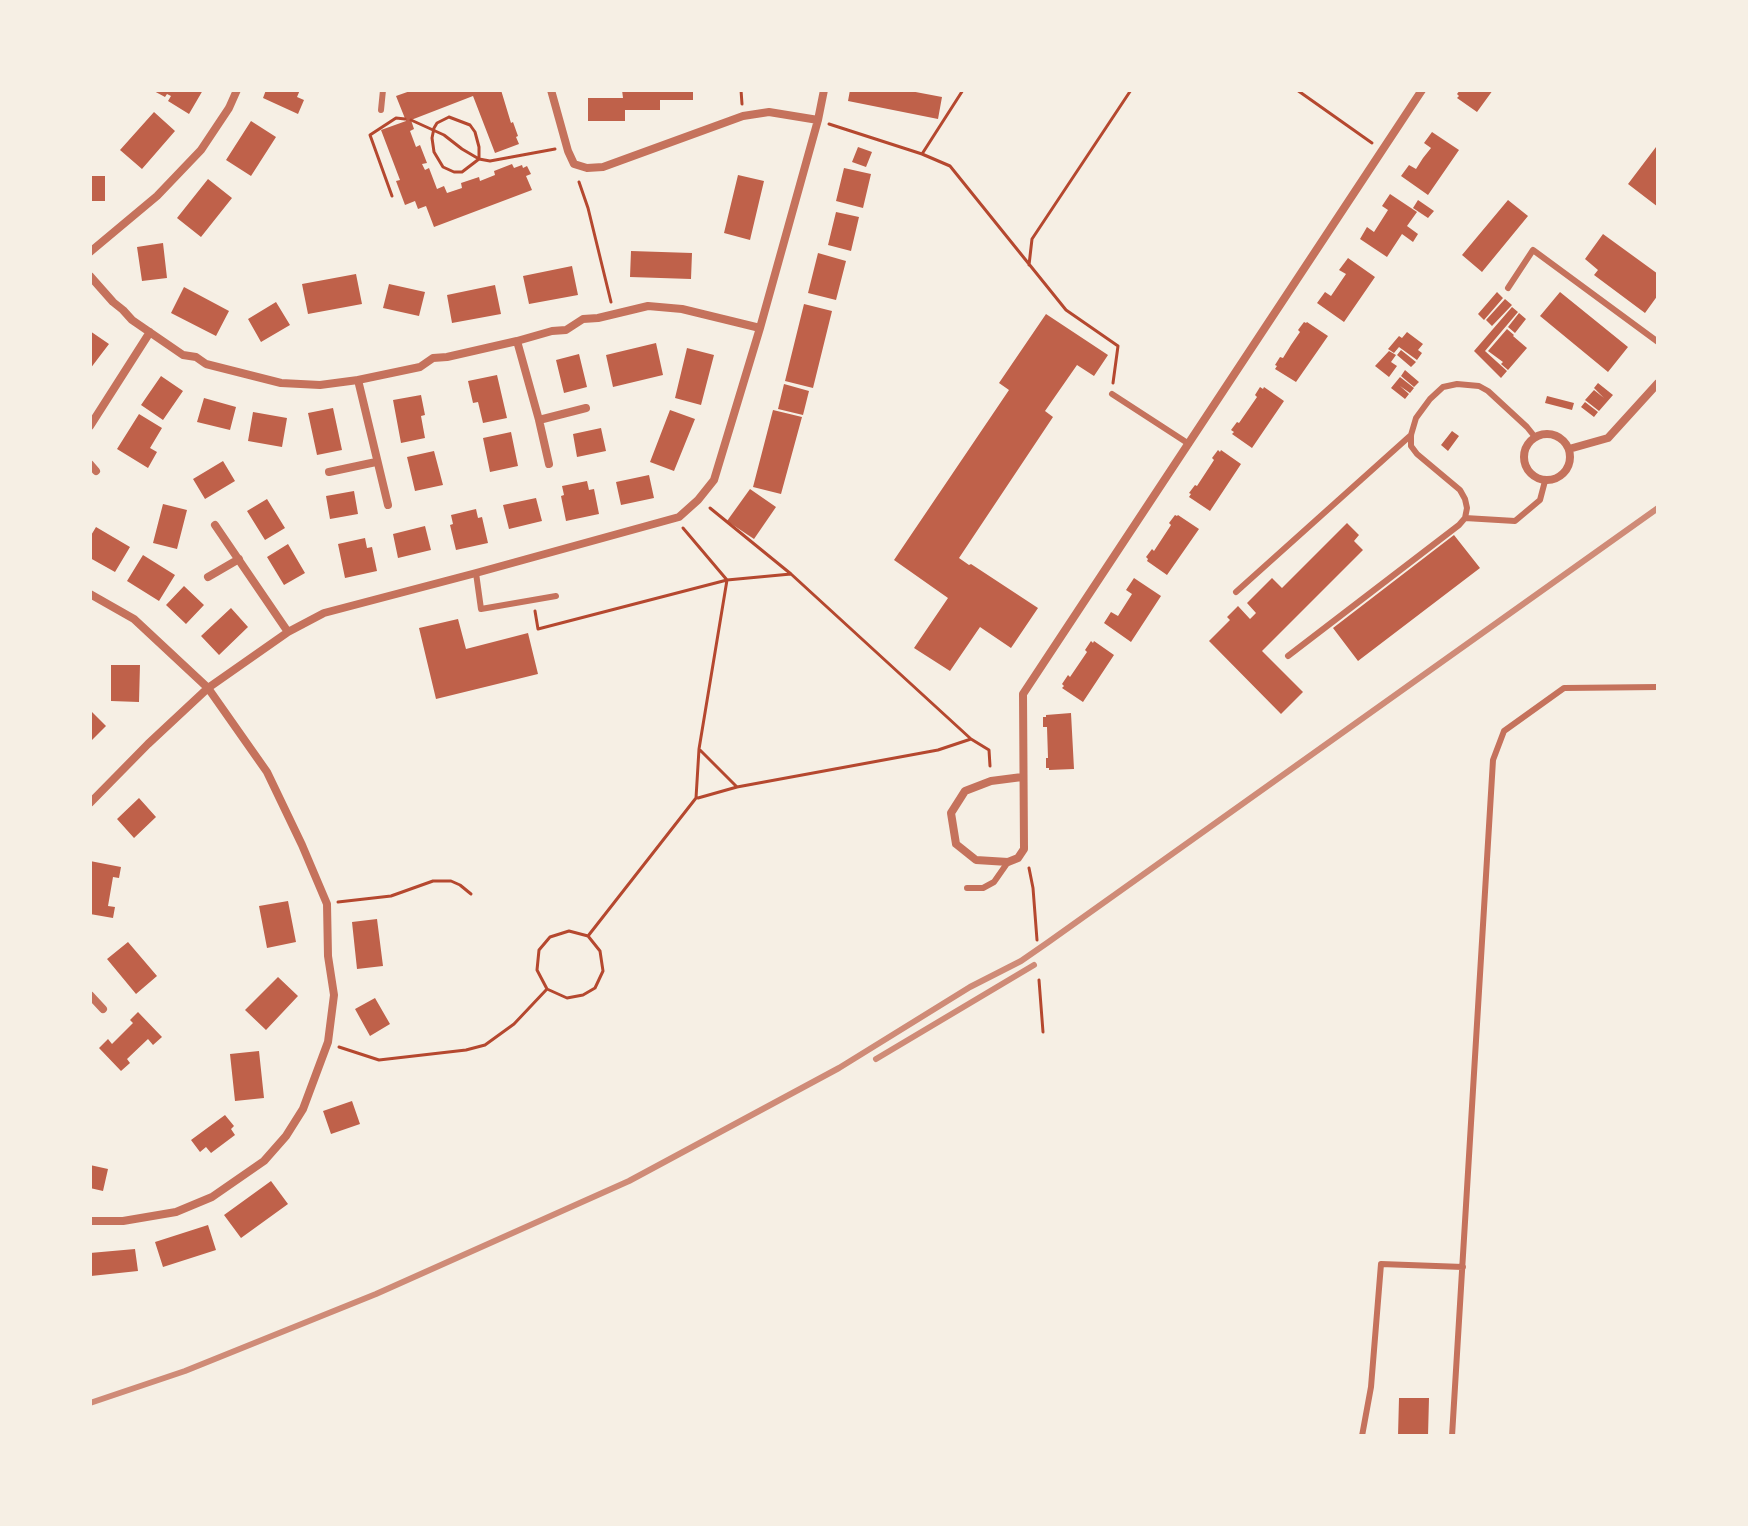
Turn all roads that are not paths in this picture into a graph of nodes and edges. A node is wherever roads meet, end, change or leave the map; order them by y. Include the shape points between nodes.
1 (237, 90) edge
2 (383, 90) edge
3 (551, 90) edge
4 (824, 90) edge
5 (1422, 90) edge
6 (381, 110) dead end
7 (818, 120) junction
8 (90, 252) edge
9 (90, 276) edge
10 (1508, 288) dead end
11 (760, 328) junction
12 (150, 332) junction
13 (517, 341) junction
14 (1658, 342) edge
15 (358, 380) junction
16 (1658, 383) edge
17 (1112, 394) road end
18 (586, 408) dead end
19 (539, 420) junction
20 (90, 426) edge
21 (1411, 435) junction
22 (1535, 437) junction
23 (1189, 444) junction
24 (1569, 449) junction
25 (376, 462) junction
26 (549, 464) dead end
27 (329, 472) dead end
28 (1545, 481) junction
29 (388, 505) dead end
30 (1465, 518) junction
31 (215, 525) dead end
32 (239, 559) junction
33 (476, 573) junction
34 (208, 577) dead end
35 (1236, 592) dead end
36 (90, 594) edge
37 (556, 596) dead end
38 (288, 632) junction
39 (1288, 656) dead end
40 (1658, 687) edge
41 (208, 688) junction
42 (1022, 777) junction
43 (90, 803) edge
44 (1008, 862) junction
45 (967, 888) dead end
46 (90, 995) edge
47 (103, 1009) dead end
48 (90, 1221) edge
49 (1463, 1267) junction
50 (1362, 1436) edge
51 (1452, 1436) edge

1 - 8 street via 201,150 157,196
2 - 6 lane
3 - 7 street via 574,164 587,168 603,167 743,116 769,112
4 - 7 street
5 - 23 street
7 - 11 street
9 - 12 street
10 - 14 lane via 1533,250
11 - 13 street via 648,306 583,319 566,330
11 - 33 street via 714,480 679,517
12 - 15 street via 183,355 254,377 320,385
12 - 20 street
13 - 15 street
13 - 19 street
15 - 25 street
16 - 24 street via 1608,438
17 - 23 lane
18 - 19 street
19 - 26 street
21 - 22 lane via 1416,418 1443,387 1468,384 1488,391
21 - 30 lane via 1417,454 1460,490
21 - 35 lane
22 - 24 street via 1555,435
22 - 28 street via 1523,457 1534,477
23 - 42 street via 1023,694
24 - 28 street via 1565,472
25 - 27 street
25 - 29 street
28 - 30 lane via 1540,500 1515,521
30 - 39 lane
31 - 32 street
32 - 34 street
32 - 38 street
33 - 37 lane via 481,609
33 - 38 street via 324,613
36 - 41 street via 134,619
38 - 41 street
40 - 49 lane via 1564,688 1504,731 1493,760
41 - 43 street
41 - 48 street via 267,772 327,904 334,995 328,1042 303,1109 264,1161 212,1197 176,1212
42 - 44 street via 1024,849
42 - 44 street via 965,791 951,813 956,844 976,860
44 - 45 lane via 994,882
46 - 47 street
49 - 50 lane via 1381,1264
49 - 51 lane

